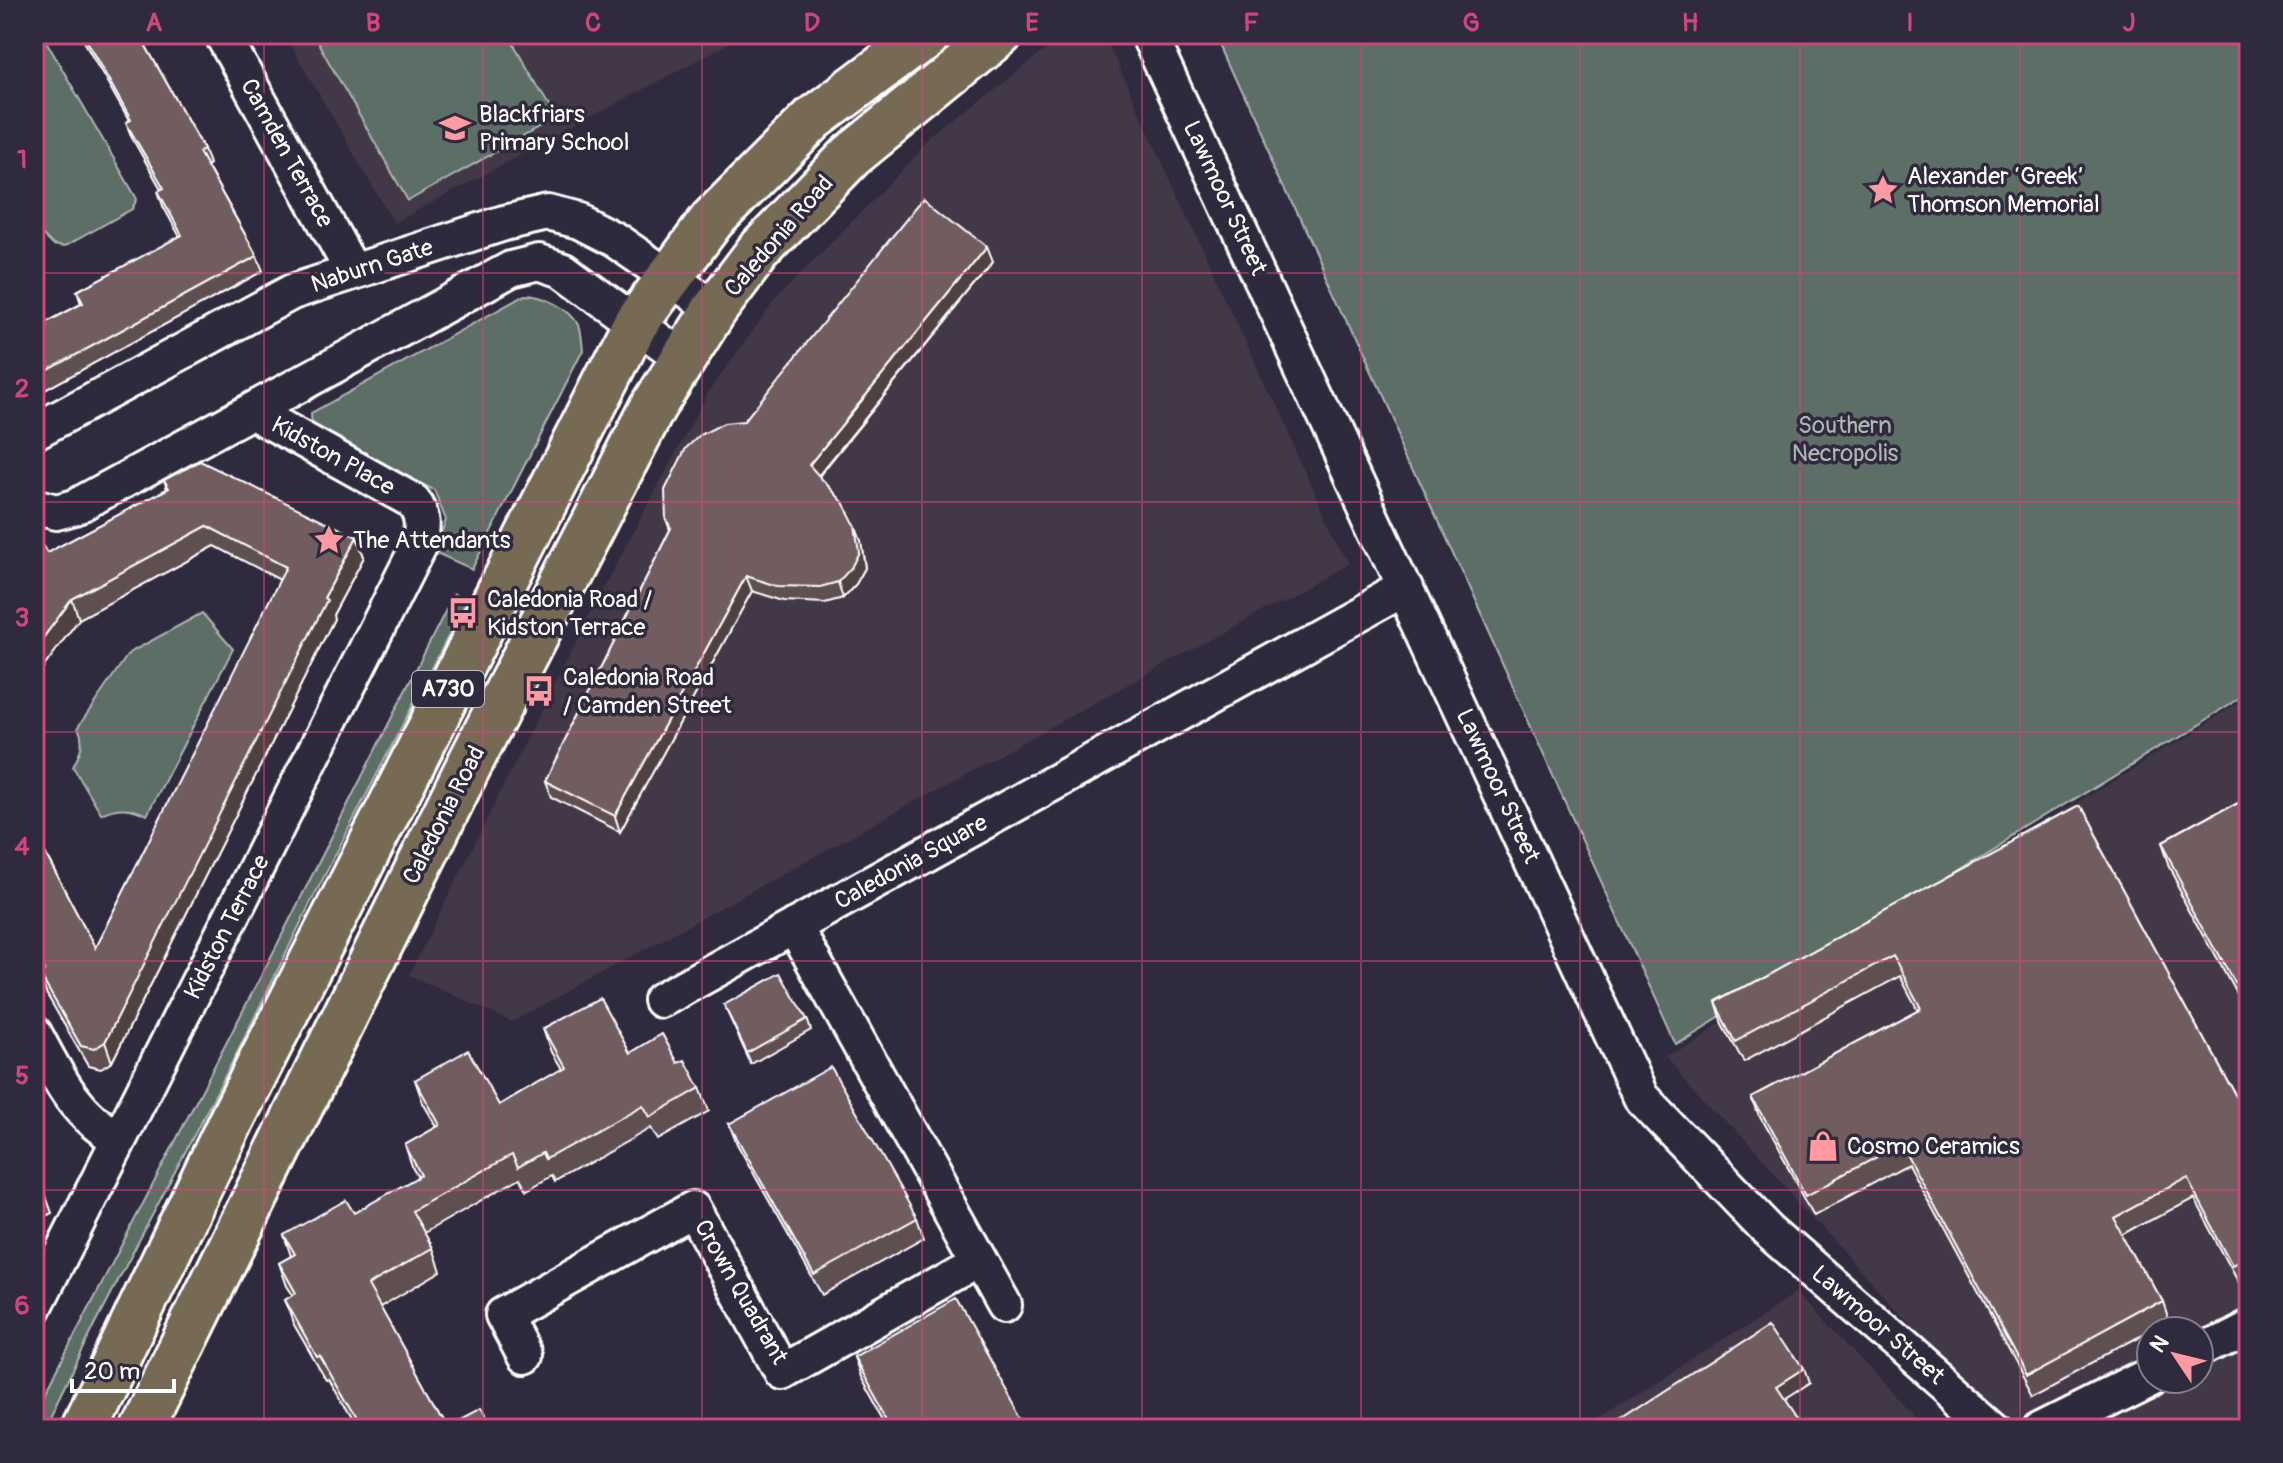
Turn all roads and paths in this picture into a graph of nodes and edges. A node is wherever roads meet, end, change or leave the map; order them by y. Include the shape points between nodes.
1 (222, 34) edge
2 (927, 34) edge
3 (1000, 34) edge
4 (1148, 34) edge
5 (353, 272) junction
6 (669, 275) junction
7 (715, 309) junction
8 (635, 324) junction
9 (684, 359) junction
10 (253, 412) junction
11 (34, 432) edge
12 (34, 506) edge
13 (419, 545) joint
14 (1406, 588) junction
15 (794, 926) junction
16 (661, 1000) dead end
17 (34, 1033) edge
18 (118, 1138) junction
19 (979, 1260) junction
20 (1004, 1305) dead end
21 (34, 1308) edge
22 (2249, 1324) edge
23 (2215, 1342) edge
24 (525, 1356) dead end
25 (2135, 1382) edge
26 (83, 1429) edge
27 (141, 1429) edge
28 (1997, 1429) edge
29 (2041, 1429) edge

1 - 5 street, Camden Terrace
2 - 6 main road, A730 via 814,118 712,220
3 - 7 main road, Caledonia Road / A730 via 851,156 758,252
4 - 14 street, Lawmoor Street
5 - 6 street, Naburn Gate via 548,213 578,221
5 - 11 street, Naburn Gate via 292,292
6 - 7 street, Naburn Gate
6 - 8 main road, A730
7 - 9 main road, Caledonia Road / A730
8 - 9 street
8 - 10 street via 563,270 539,262 511,269
8 - 26 main road, A730 via 247,1089
9 - 27 main road, Caledonia Road / A730 via 582,542
10 - 12 street via 75,507 56,512
10 - 13 street, Kidston Place via 413,501 424,525
13 - 18 street, Kidston Terrace
14 - 15 street, Caledonia Square
14 - 28 street, Lawmoor Street via 1641,1097 1768,1229
15 - 16 street, Caledonia Square
15 - 19 street
17 - 18 street via 65,1090 84,1113
18 - 21 street, Kidston Terrace
19 - 20 street
19 - 24 street, Crown Quadrant via 782,1372 693,1209 503,1315
22 - 23 street
25 - 29 street

